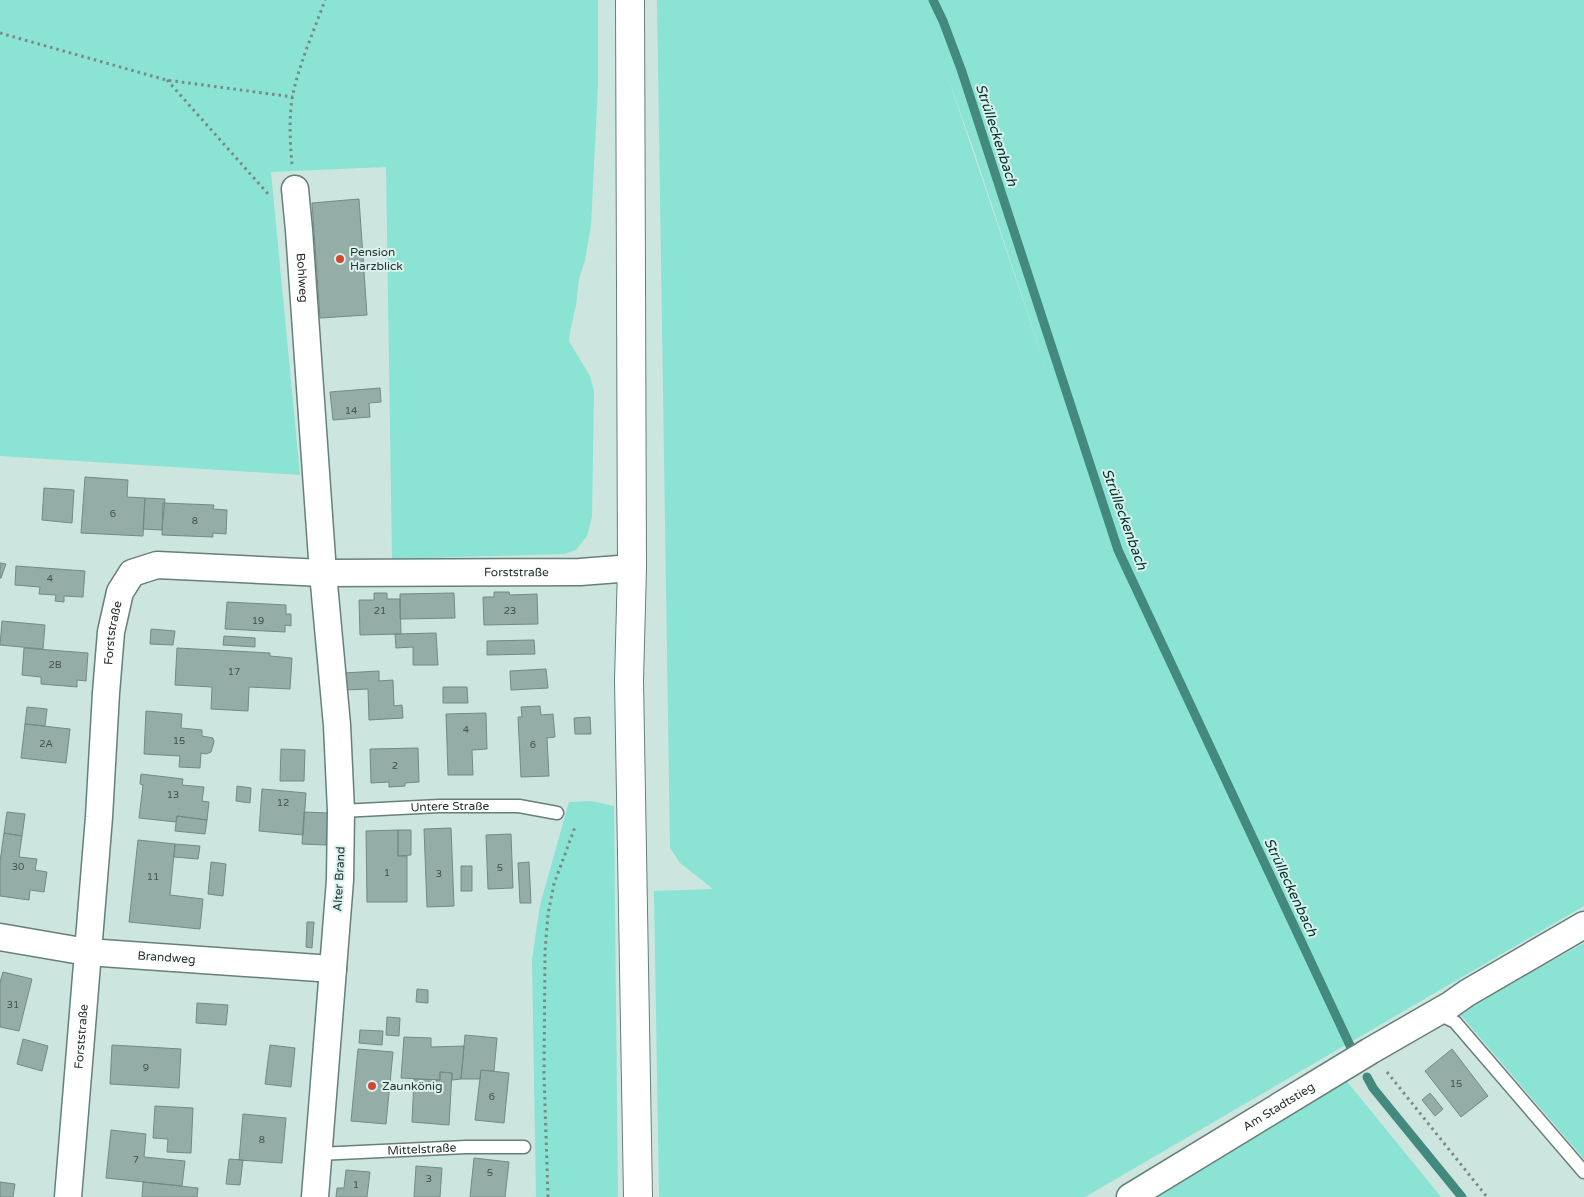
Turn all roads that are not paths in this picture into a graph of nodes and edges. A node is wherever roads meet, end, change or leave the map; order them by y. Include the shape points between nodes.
1 (630, 0) edge
2 (295, 189) road end
3 (323, 567) junction
4 (632, 568) junction
5 (341, 811) junction
6 (557, 813) road end
7 (1584, 925) edge
8 (0, 937) edge
9 (87, 952) junction
10 (333, 969) junction
11 (1428, 1018) junction
12 (524, 1147) dead end
13 (318, 1154) junction
14 (1584, 1172) edge
15 (68, 1197) edge
16 (315, 1197) edge
17 (638, 1197) edge
18 (1130, 1197) edge

1 - 4 main road
2 - 3 street, Bohlweg
3 - 4 street, Forststraße via 580,572
3 - 5 street, Alter Brand
3 - 9 street, Forststraße via 156,565 132,573 120,592 111,632
4 - 17 main road via 629,680
5 - 6 lane, Untere Straße via 519,806
5 - 10 street, Alter Brand
7 - 11 street, Am Stadtstieg
8 - 9 street, Brandweg
9 - 10 street, Brandweg
9 - 15 street, Forststraße
10 - 13 street, Alter Brand
11 - 14 lane via 1443,1016 1455,1022
11 - 18 street, Am Stadtstieg
12 - 13 lane, Mittelstraße
13 - 16 street, Alter Brand

